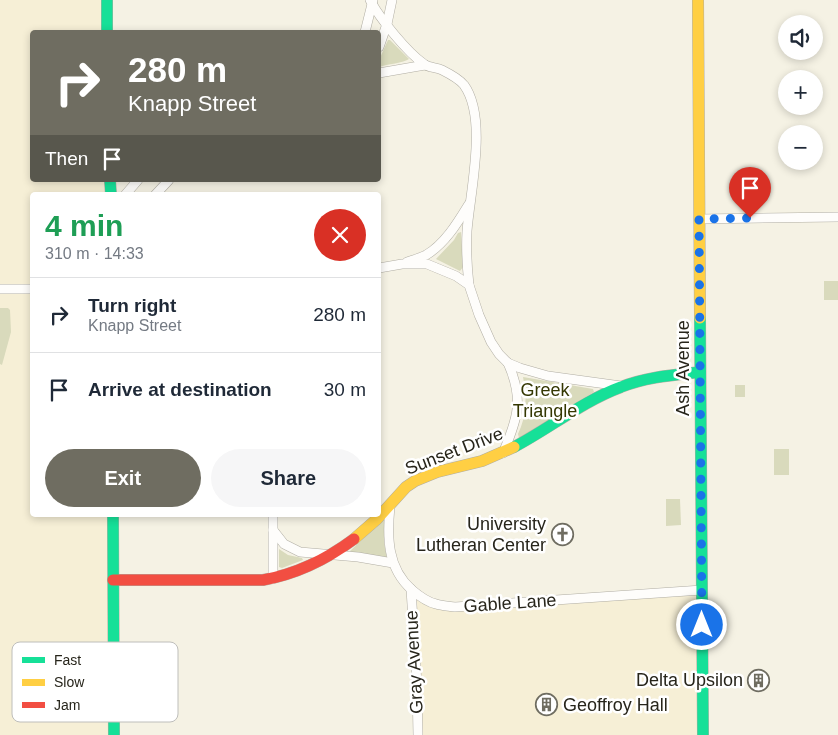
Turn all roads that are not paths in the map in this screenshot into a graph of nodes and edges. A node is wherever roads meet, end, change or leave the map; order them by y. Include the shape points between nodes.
1 (107, 0) edge
2 (392, 0) edge
3 (698, 0) edge
4 (372, 1) edge
5 (387, 24) junction
6 (108, 30) edge
7 (365, 30) edge
8 (381, 41) edge
9 (425, 65) junction
10 (381, 73) edge
11 (136, 182) edge
12 (166, 182) edge
13 (128, 192) edge
14 (158, 192) edge
15 (470, 200) junction
16 (838, 217) edge
17 (699, 219) junction
18 (402, 264) junction
19 (381, 268) edge
20 (469, 285) junction
21 (30, 289) edge
22 (0, 290) edge
23 (508, 363) junction
24 (700, 372) junction
25 (621, 386) junction
26 (503, 453) junction
27 (390, 506) junction
28 (381, 514) edge
29 (113, 517) edge
30 (273, 517) edge
31 (378, 517) edge
32 (273, 530) junction
33 (330, 555) junction
34 (393, 563) junction
35 (273, 579) junction
36 (113, 580) junction
37 (410, 588) junction
38 (702, 590) junction
39 (113, 642) edge
40 (114, 722) edge
41 (114, 735) edge
42 (418, 735) edge
43 (703, 735) edge

1 - 6 street
2 - 5 street
3 - 17 street, Ash Avenue
4 - 5 street
4 - 7 street
5 - 8 street
5 - 9 street
9 - 10 street
9 - 15 street via 442,70 463,84 473,103 476,126
11 - 13 street
12 - 14 street
15 - 18 street via 454,228 441,242 426,255
15 - 20 street via 466,259
16 - 17 street
17 - 24 street, Ash Avenue
18 - 19 street
18 - 20 street via 427,264 450,272
20 - 23 street via 492,344
21 - 22 street
23 - 25 street via 548,376
23 - 26 street via 518,406 516,422
24 - 25 street, Sunset Drive
24 - 38 street, Ash Avenue
25 - 26 street, Sunset Drive
26 - 27 street, Sunset Drive via 420,479 407,486
27 - 28 street, Sunset Drive
27 - 34 street, Gable Lane via 388,530
29 - 36 street
30 - 32 street
31 - 33 street, Sunset Drive
32 - 33 street via 284,544 300,552
32 - 35 street
33 - 34 street
33 - 35 street, Sunset Drive
34 - 37 street, Gable Lane
35 - 36 street, Sunset Drive
36 - 39 street
37 - 38 street, Gable Lane via 435,604 455,607
37 - 42 street, Gray Avenue
38 - 43 street, Ash Avenue
40 - 41 street

